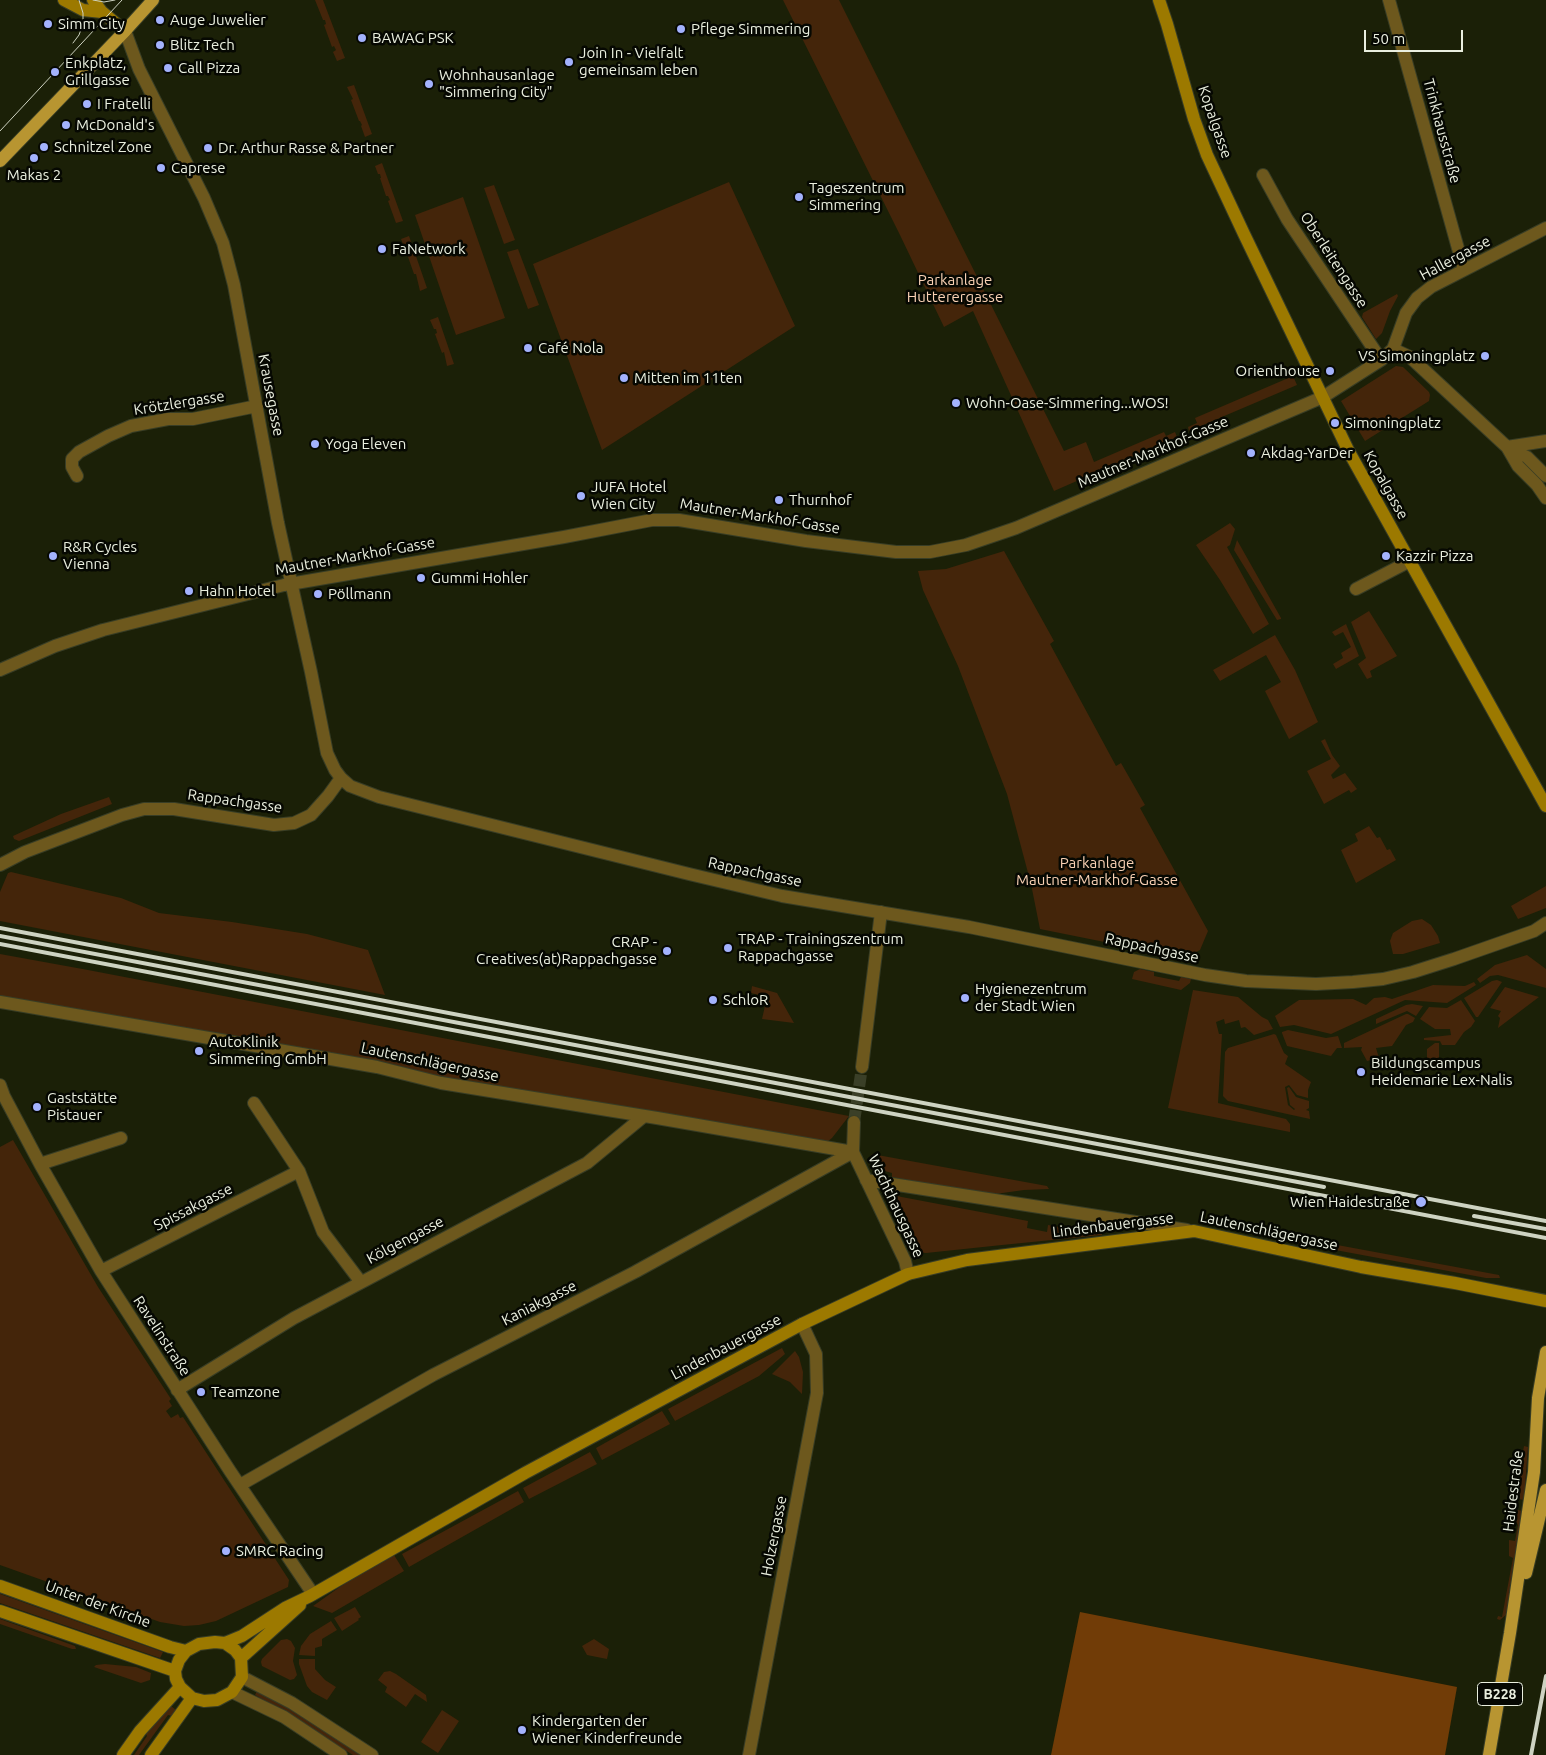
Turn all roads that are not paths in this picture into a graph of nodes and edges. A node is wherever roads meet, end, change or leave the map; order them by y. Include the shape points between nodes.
1 (64, 0) edge
2 (93, 0) edge
3 (153, 0) edge
4 (1159, 0) edge
5 (1389, 0) edge
6 (102, 12) junction
7 (125, 31) junction
8 (0, 160) edge
9 (1263, 175) dead end
10 (1546, 228) edge
11 (1464, 270) junction
12 (1393, 349) junction
13 (1381, 360) junction
14 (1323, 397) junction
15 (256, 406) junction
16 (1546, 441) edge
17 (1506, 446) junction
18 (77, 476) dead end
19 (1546, 476) edge
20 (1546, 498) edge
21 (1410, 561) junction
22 (292, 583) junction
23 (1356, 589) dead end
24 (0, 670) edge
25 (341, 778) junction
26 (1546, 806) edge
27 (0, 865) edge
28 (881, 912) junction
29 (1546, 923) edge
30 (1540, 931) edge
31 (0, 1002) edge
32 (862, 1067) tunnel mouth
33 (1, 1095) edge
34 (254, 1103) dead end
35 (644, 1116) junction
36 (854, 1122) tunnel mouth
37 (121, 1138) dead end
38 (853, 1152) junction
39 (40, 1164) junction
40 (299, 1171) junction
41 (866, 1180) junction
42 (1194, 1232) junction
43 (101, 1271) junction
44 (908, 1274) junction
45 (360, 1282) junction
46 (1546, 1301) edge
47 (802, 1324) junction
48 (1546, 1352) edge
49 (177, 1390) junction
50 (240, 1485) junction
51 (1546, 1490) edge
52 (0, 1586) edge
53 (312, 1595) junction
54 (0, 1611) edge
55 (1510, 1633) junction
56 (225, 1644) junction
57 (186, 1651) junction
58 (241, 1658) junction
59 (175, 1670) junction
60 (242, 1677) junction
61 (180, 1687) junction
62 (232, 1692) junction
63 (192, 1698) junction
64 (123, 1755) edge
65 (151, 1755) edge
66 (341, 1755) edge
67 (372, 1755) edge
68 (749, 1755) edge
69 (1489, 1755) edge

1 - 6 main road via 83,10
2 - 6 main road
3 - 7 main road
4 - 14 main road, Kopalgasse via 1207,155
5 - 11 street, Trinkhausstraße
6 - 7 main road
7 - 8 main road
7 - 15 street, Krausegasse via 139,69 223,243
9 - 13 street, Oberleitengasse via 1287,218
10 - 11 street, Hallergasse
11 - 12 street, Hallergasse via 1417,298 1406,313
12 - 13 street, Hallergasse
12 - 17 street via 1410,357
13 - 14 street
14 - 21 main road, Kopalgasse via 1349,452
14 - 22 street, Mautner-Markhof-Gasse via 1016,528 948,549 887,551 665,519
15 - 18 street, Krötzlergasse via 193,419 168,418 131,426 79,452 72,459
15 - 22 street, Krausegasse
16 - 17 street
17 - 19 street via 1527,457
17 - 20 street via 1518,466
21 - 23 street
21 - 26 main road, Kopalgasse
22 - 24 street, Mautner-Markhof-Gasse via 103,630
22 - 25 street, Krausegasse via 328,753
25 - 27 street, Rappachgasse via 311,815 294,824 174,809 144,809 25,852
25 - 28 street, Rappachgasse via 350,786 379,797 606,854 782,896
28 - 30 street, Rappachgasse via 1205,975 1288,984 1383,979
28 - 32 street
29 - 30 street, Rappachgasse
31 - 35 street, Lautenschlägergasse via 378,1066 441,1083
33 - 39 street, Ravelinstraße
34 - 40 street
35 - 38 street, Lautenschlägergasse
35 - 45 street, Kölgengasse via 587,1163
36 - 38 street, Wachthausgasse
37 - 39 street
38 - 41 street, Wachthausgasse
38 - 50 street, Kaniakgasse via 635,1272 433,1375
39 - 43 street, Ravelinstraße
40 - 43 street, Spissakgasse
40 - 45 street via 323,1232
41 - 42 street, Lautenschlägergasse
41 - 44 street, Wachthausgasse via 905,1261
42 - 44 main road, Lindenbauergasse via 967,1260
42 - 46 main road, Lautenschlägergasse
43 - 49 street, Ravelinstraße
44 - 47 main road, Lindenbauergasse
45 - 49 street, Kölgengasse via 294,1318
47 - 53 main road, Lindenbauergasse via 525,1473
47 - 68 street, Holzergasse via 816,1354 818,1393
48 - 55 main road, Haidestraße / B228 via 1538,1398 1534,1472
49 - 50 street, Ravelinstraße
50 - 53 street, Ravelinstraße
51 - 55 main road, Haidestraße / B228
52 - 57 main road, Unter der Kirche
53 - 56 main road, Lindenbauergasse
53 - 58 main road, Lindenbauergasse
54 - 59 main road
55 - 69 main road, Haidestraße / B228
56 - 57 main road via 199,1644
56 - 58 main road via 236,1650
57 - 59 main road
58 - 60 main road
59 - 61 main road
60 - 62 main road
60 - 67 street via 292,1703
61 - 63 main road
61 - 64 main road
62 - 63 main road via 217,1700
62 - 66 street via 284,1717
63 - 65 main road

